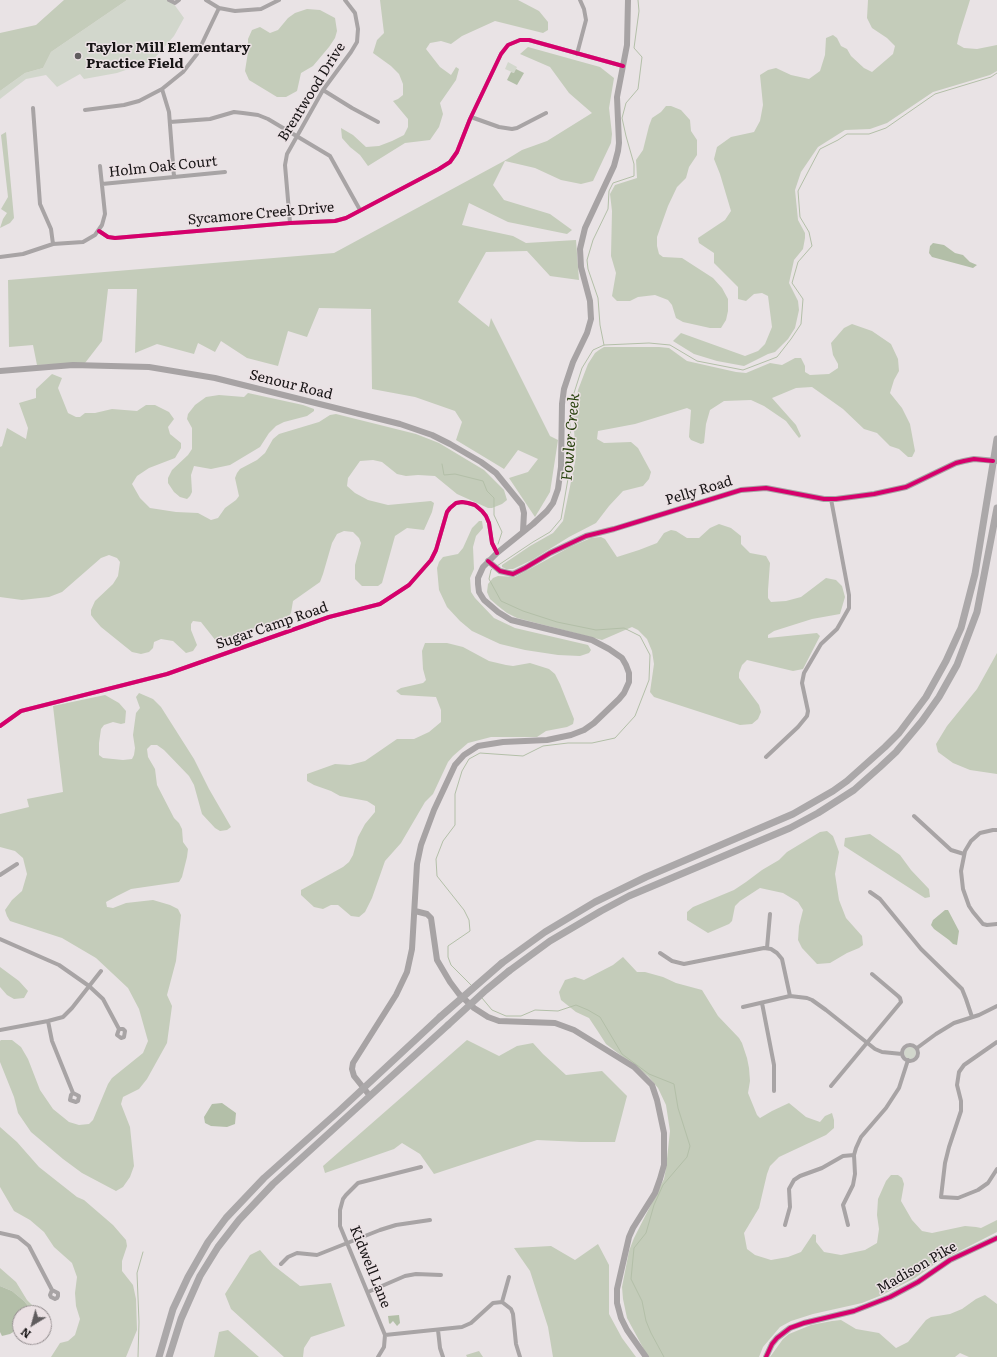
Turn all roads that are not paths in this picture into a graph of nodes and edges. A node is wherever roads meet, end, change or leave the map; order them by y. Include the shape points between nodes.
1 (169, 0) edge
2 (178, 0) edge
3 (206, 0) edge
4 (278, 0) edge
5 (346, 0) edge
6 (580, 0) edge
7 (628, 0) edge
8 (219, 8) junction
9 (577, 54) junction
10 (623, 66) junction
11 (162, 89) junction
12 (323, 90) junction
13 (33, 108) dead end
14 (85, 110) dead end
15 (546, 113) dead end
16 (471, 117) junction
17 (170, 122) junction
18 (378, 122) dead end
19 (296, 136) junction
20 (100, 166) dead end
21 (225, 172) dead end
22 (174, 177) junction
23 (102, 184) junction
24 (360, 210) junction
25 (290, 223) junction
26 (98, 231) junction
27 (53, 244) junction
28 (0, 257) edge
29 (0, 371) edge
30 (997, 439) edge
31 (995, 461) edge
32 (831, 499) junction
33 (997, 508) edge
34 (523, 531) junction
35 (497, 553) junction
36 (488, 561) junction
37 (0, 726) edge
38 (766, 756) dead end
39 (914, 816) dead end
40 (997, 830) edge
41 (964, 854) junction
42 (17, 864) dead end
43 (0, 875) edge
44 (870, 892) dead end
45 (415, 911) junction
46 (770, 914) dead end
47 (997, 924) edge
48 (0, 939) edge
49 (767, 948) junction
50 (660, 954) dead end
51 (101, 971) dead end
52 (872, 974) dead end
53 (89, 986) junction
54 (790, 996) junction
55 (762, 1003) junction
56 (997, 1006) edge
57 (743, 1007) dead end
58 (972, 1017) junction
59 (48, 1021) junction
60 (119, 1029) dead end
61 (0, 1030) edge
62 (997, 1042) edge
63 (866, 1043) junction
64 (917, 1048) junction
65 (902, 1054) junction
66 (908, 1060) junction
67 (831, 1086) dead end
68 (364, 1088) junction
69 (774, 1091) dead end
70 (73, 1093) dead end
71 (370, 1096) junction
72 (854, 1155) junction
73 (421, 1167) dead end
74 (997, 1169) edge
75 (430, 1220) dead end
76 (785, 1225) dead end
77 (848, 1225) dead end
78 (0, 1233) edge
79 (997, 1238) edge
80 (347, 1244) junction
81 (281, 1264) dead end
82 (441, 1275) dead end
83 (509, 1276) dead end
84 (52, 1290) dead end
85 (368, 1292) junction
86 (502, 1302) junction
87 (438, 1330) junction
88 (385, 1335) junction
89 (159, 1357) edge
90 (169, 1357) edge
91 (378, 1357) edge
92 (443, 1357) edge
93 (520, 1357) edge
94 (646, 1357) edge
95 (766, 1357) edge

1 - 2 street via 175,3
3 - 8 street
4 - 8 street via 261,9 235,11
5 - 12 street, Brentwood Drive via 355,13 357,42
6 - 9 street via 586,17
7 - 10 main road via 627,45
8 - 11 street via 194,58
9 - 10 street, Sycamore Creek Drive
9 - 16 street, Sycamore Creek Drive via 529,40 520,40 508,45 501,54
10 - 34 main road via 617,97 619,142 616,159 585,228 580,250 591,319 564,389 558,489 547,511
11 - 14 street via 139,101
11 - 17 street via 168,103
12 - 18 street
12 - 19 street, Brentwood Drive
13 - 27 street via 40,204 50,225
15 - 16 street via 512,129
16 - 24 street, Sycamore Creek Drive via 457,152 450,162
17 - 19 street via 210,119 227,113 243,112 268,119
17 - 22 street
19 - 24 street via 330,156
19 - 25 street, Brentwood Drive via 285,158
20 - 23 street
21 - 22 street, Holm Oak Court
22 - 23 street, Holm Oak Court
23 - 26 street via 105,214
24 - 25 street, Sycamore Creek Drive via 346,218
25 - 26 street, Sycamore Creek Drive via 115,238
26 - 27 street via 92,238 83,242
27 - 28 street via 22,254
29 - 34 main road, Senour Road via 92,365 156,368 236,383 400,424 450,444 496,474 522,505
30 - 31 main road
31 - 32 main road, Pelly Road via 964,461 906,487
31 - 68 main road, bridge via 975,574 960,628 946,661 926,697 885,747 847,781 793,814 646,876 545,932 502,962
32 - 36 main road, Pelly Road via 766,488 741,490 586,536 513,574 500,571
32 - 38 street via 849,595 849,608 837,629 821,644 804,673 802,684 807,716
33 - 71 main road, bridge via 977,612 957,665 939,697 896,752 854,790 818,813 790,828 629,896 550,941 486,990
34 - 35 main road
35 - 36 main road
35 - 37 street, Sugar Camp Road via 492,543 489,523 482,511 475,505 456,503 448,512 431,560 409,585 380,604 329,617 167,674 21,711
36 - 45 main road via 481,569 478,584 479,592 490,606 511,620 592,640 609,649 622,658 630,677 629,682 619,699 594,724 584,730 547,740 484,744 464,755 451,771 421,845 417,864
39 - 41 street via 951,850
40 - 41 street via 987,831 975,837
41 - 47 street via 961,871 962,889 969,906 983,924
42 - 43 street
44 - 58 street via 880,899 921,949 962,989
45 - 68 main road via 407,972 352,1063 354,1076
45 - 94 main road via 427,914 431,918 438,960 459,994 474,1008 499,1021 564,1025 634,1067 652,1085 664,1133 664,1165 655,1193 632,1228 617,1289 621,1318
46 - 49 street
48 - 53 street via 59,965
49 - 50 street via 684,964
49 - 54 street via 782,959
51 - 53 street
52 - 63 street via 898,996 901,1002
53 - 59 street via 67,1014
53 - 60 street via 103,999
54 - 55 street
54 - 63 street via 802,996 812,1000
55 - 57 street
55 - 69 street via 774,1065
56 - 58 street
58 - 64 street via 936,1034
59 - 61 street
59 - 70 street via 52,1041
62 - 74 street via 964,1064 959,1072 957,1085 961,1111 945,1163 941,1197 958,1198 978,1190 988,1183
63 - 65 street via 882,1052
63 - 67 street
64 - 65 street via 907,1045 903,1048
64 - 66 street via 917,1057
65 - 66 street
66 - 72 street via 899,1088 861,1137
68 - 71 main road
68 - 89 main road via 264,1178 216,1231 181,1291
71 - 90 main road via 273,1184 229,1232 210,1258 193,1290
72 - 76 street via 843,1156 794,1180 789,1189 790,1207
72 - 77 street via 853,1185 844,1205
73 - 80 street, Kidwell Lane via 365,1181 349,1191 343,1199 339,1216
75 - 80 street via 396,1225
78 - 84 street via 18,1237 29,1246
79 - 95 main road, Madison Pike via 950,1260 910,1287 884,1300 790,1328 777,1338
80 - 81 street via 317,1255 297,1253
80 - 85 street, Kidwell Lane
82 - 85 street via 405,1276
83 - 86 street
85 - 88 street, Kidwell Lane
86 - 87 street via 493,1303 466,1326
86 - 93 street via 513,1314
87 - 88 street
87 - 92 street
88 - 91 street via 384,1347

